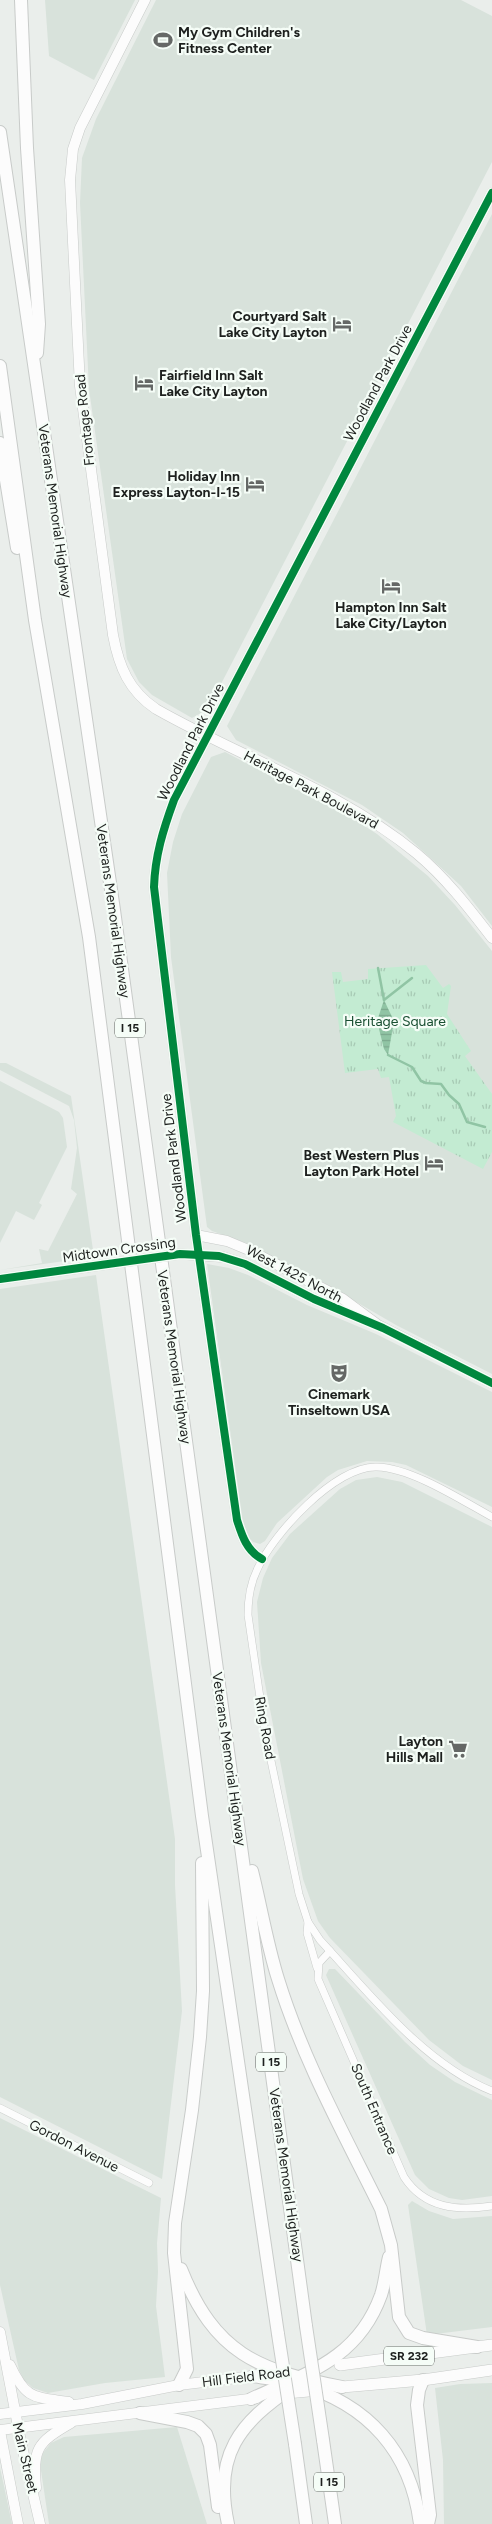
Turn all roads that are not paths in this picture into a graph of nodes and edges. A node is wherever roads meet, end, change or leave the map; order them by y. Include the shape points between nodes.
1 (21, 0) edge
2 (145, 0) edge
3 (0, 132) edge
4 (492, 193) edge
5 (0, 366) edge
6 (35, 376) junction
7 (0, 443) edge
8 (35, 620) junction
9 (126, 680) joint
10 (208, 735) junction
11 (492, 938) edge
12 (196, 1235) junction
13 (0, 1279) edge
14 (378, 1325) junction
15 (492, 1383) edge
16 (492, 1517) edge
17 (262, 1559) junction
18 (235, 1798) junction
19 (202, 1816) junction
20 (308, 1922) junction
21 (330, 1951) junction
22 (318, 1968) junction
23 (492, 2091) edge
24 (0, 2108) edge
25 (149, 2184) dead end
26 (492, 2206) edge
27 (391, 2245) junction
28 (174, 2253) junction
29 (0, 2332) edge
30 (492, 2345) edge
31 (477, 2347) junction
32 (4, 2351) junction
33 (340, 2364) junction
34 (322, 2367) junction
35 (492, 2370) edge
36 (277, 2372) junction
37 (253, 2376) junction
38 (424, 2380) junction
39 (297, 2381) junction
40 (179, 2385) junction
41 (342, 2387) junction
42 (317, 2391) junction
43 (281, 2394) junction
44 (251, 2399) junction
45 (82, 2404) junction
46 (140, 2412) junction
47 (15, 2413) junction
48 (0, 2414) edge
49 (76, 2420) junction
50 (18, 2428) junction
51 (0, 2430) edge
52 (37, 2508) junction
53 (15, 2509) junction
54 (18, 2524) edge
55 (22, 2524) edge
56 (40, 2524) edge
57 (226, 2524) edge
58 (306, 2524) edge
59 (335, 2524) edge
60 (420, 2524) edge
61 (428, 2524) edge

1 - 6 highway via 39,324
2 - 9 street, Frontage Road via 84,119 72,156 71,209 82,406 113,635
3 - 6 highway, Veterans Memorial Highway / I 15
4 - 10 street, Woodland Park Drive
5 - 8 highway, Veterans Memorial Highway / I 15
6 - 18 highway, Veterans Memorial Highway / I 15 via 114,910
7 - 8 highway via 24,592
8 - 19 highway, Veterans Memorial Highway / I 15 via 88,937
9 - 10 street, Heritage Park Boulevard via 152,706
10 - 11 street, Heritage Park Boulevard via 347,807 390,833 441,878
10 - 12 street, Woodland Park Drive via 174,800 161,834 154,888
12 - 14 street, West 1425 North via 238,1245 336,1295
12 - 17 street, Woodland Park Drive via 237,1520 244,1542
13 - 14 street, Midtown Crossing, bridge via 180,1254 223,1257
14 - 15 street, West 1425 North
16 - 17 street, Ring Road via 405,1473 370,1467 349,1474 330,1486 282,1532
17 - 20 street, Ring Road via 249,1596 249,1632 270,1754 299,1894
18 - 27 highway via 277,1978 293,2024 381,2209
18 - 59 highway, Veterans Memorial Highway / I 15, bridge
19 - 28 highway via 203,1991
19 - 58 highway, Veterans Memorial Highway / I 15, bridge
20 - 21 street, Ring Road
20 - 22 street, South Entrance via 307,1932
21 - 22 street
21 - 23 street, Ring Road via 428,2053
22 - 26 street, South Entrance via 320,1984 407,2182 424,2198 448,2208 465,2210
24 - 25 street, Gordon Avenue
27 - 31 highway via 399,2318 409,2333
27 - 34 highway via 382,2293 372,2315 347,2347
28 - 36 highway via 191,2296 216,2331 252,2361
28 - 40 highway via 187,2369
29 - 32 street, Main Street
30 - 31 main road, Hill Field Road / SR 232
31 - 33 main road, Hill Field Road / SR 232
32 - 45 street via 18,2383 26,2392 40,2398
32 - 47 street, Main Street
33 - 34 street, Hill Field Road / SR 232
33 - 39 highway
34 - 36 street, Hill Field Road / SR 232
34 - 39 highway
35 - 38 main road, Hill Field Road / SR 232
36 - 37 street, Hill Field Road / SR 232
36 - 39 highway
37 - 39 highway
37 - 40 street, Hill Field Road / SR 232
38 - 41 main road, Hill Field Road / SR 232
38 - 61 highway via 416,2405 430,2515
39 - 41 highway
39 - 42 highway
39 - 43 highway
39 - 44 highway
40 - 45 street, Hill Field Road / SR 232
41 - 42 street, Hill Field Road / SR 232
42 - 43 street, Hill Field Road / SR 232
42 - 60 highway via 367,2420 392,2445 412,2481
43 - 44 street, Hill Field Road / SR 232
43 - 57 highway via 246,2427 234,2441 228,2455 224,2467
44 - 46 street, Hill Field Road / SR 232
45 - 47 street, Hill Field Road / SR 232
46 - 49 street, Hill Field Road / SR 232
46 - 57 highway via 187,2422 206,2434 216,2503
47 - 48 street, Hill Field Road / SR 232
47 - 50 street, Main Street
49 - 50 street, Hill Field Road / SR 232
49 - 52 street via 46,2438 37,2449 34,2464
50 - 51 street, Hill Field Road / SR 232
50 - 52 street, Main Street
51 - 53 street, Main Street
52 - 56 street, Main Street
53 - 54 street, Main Street
53 - 55 street

